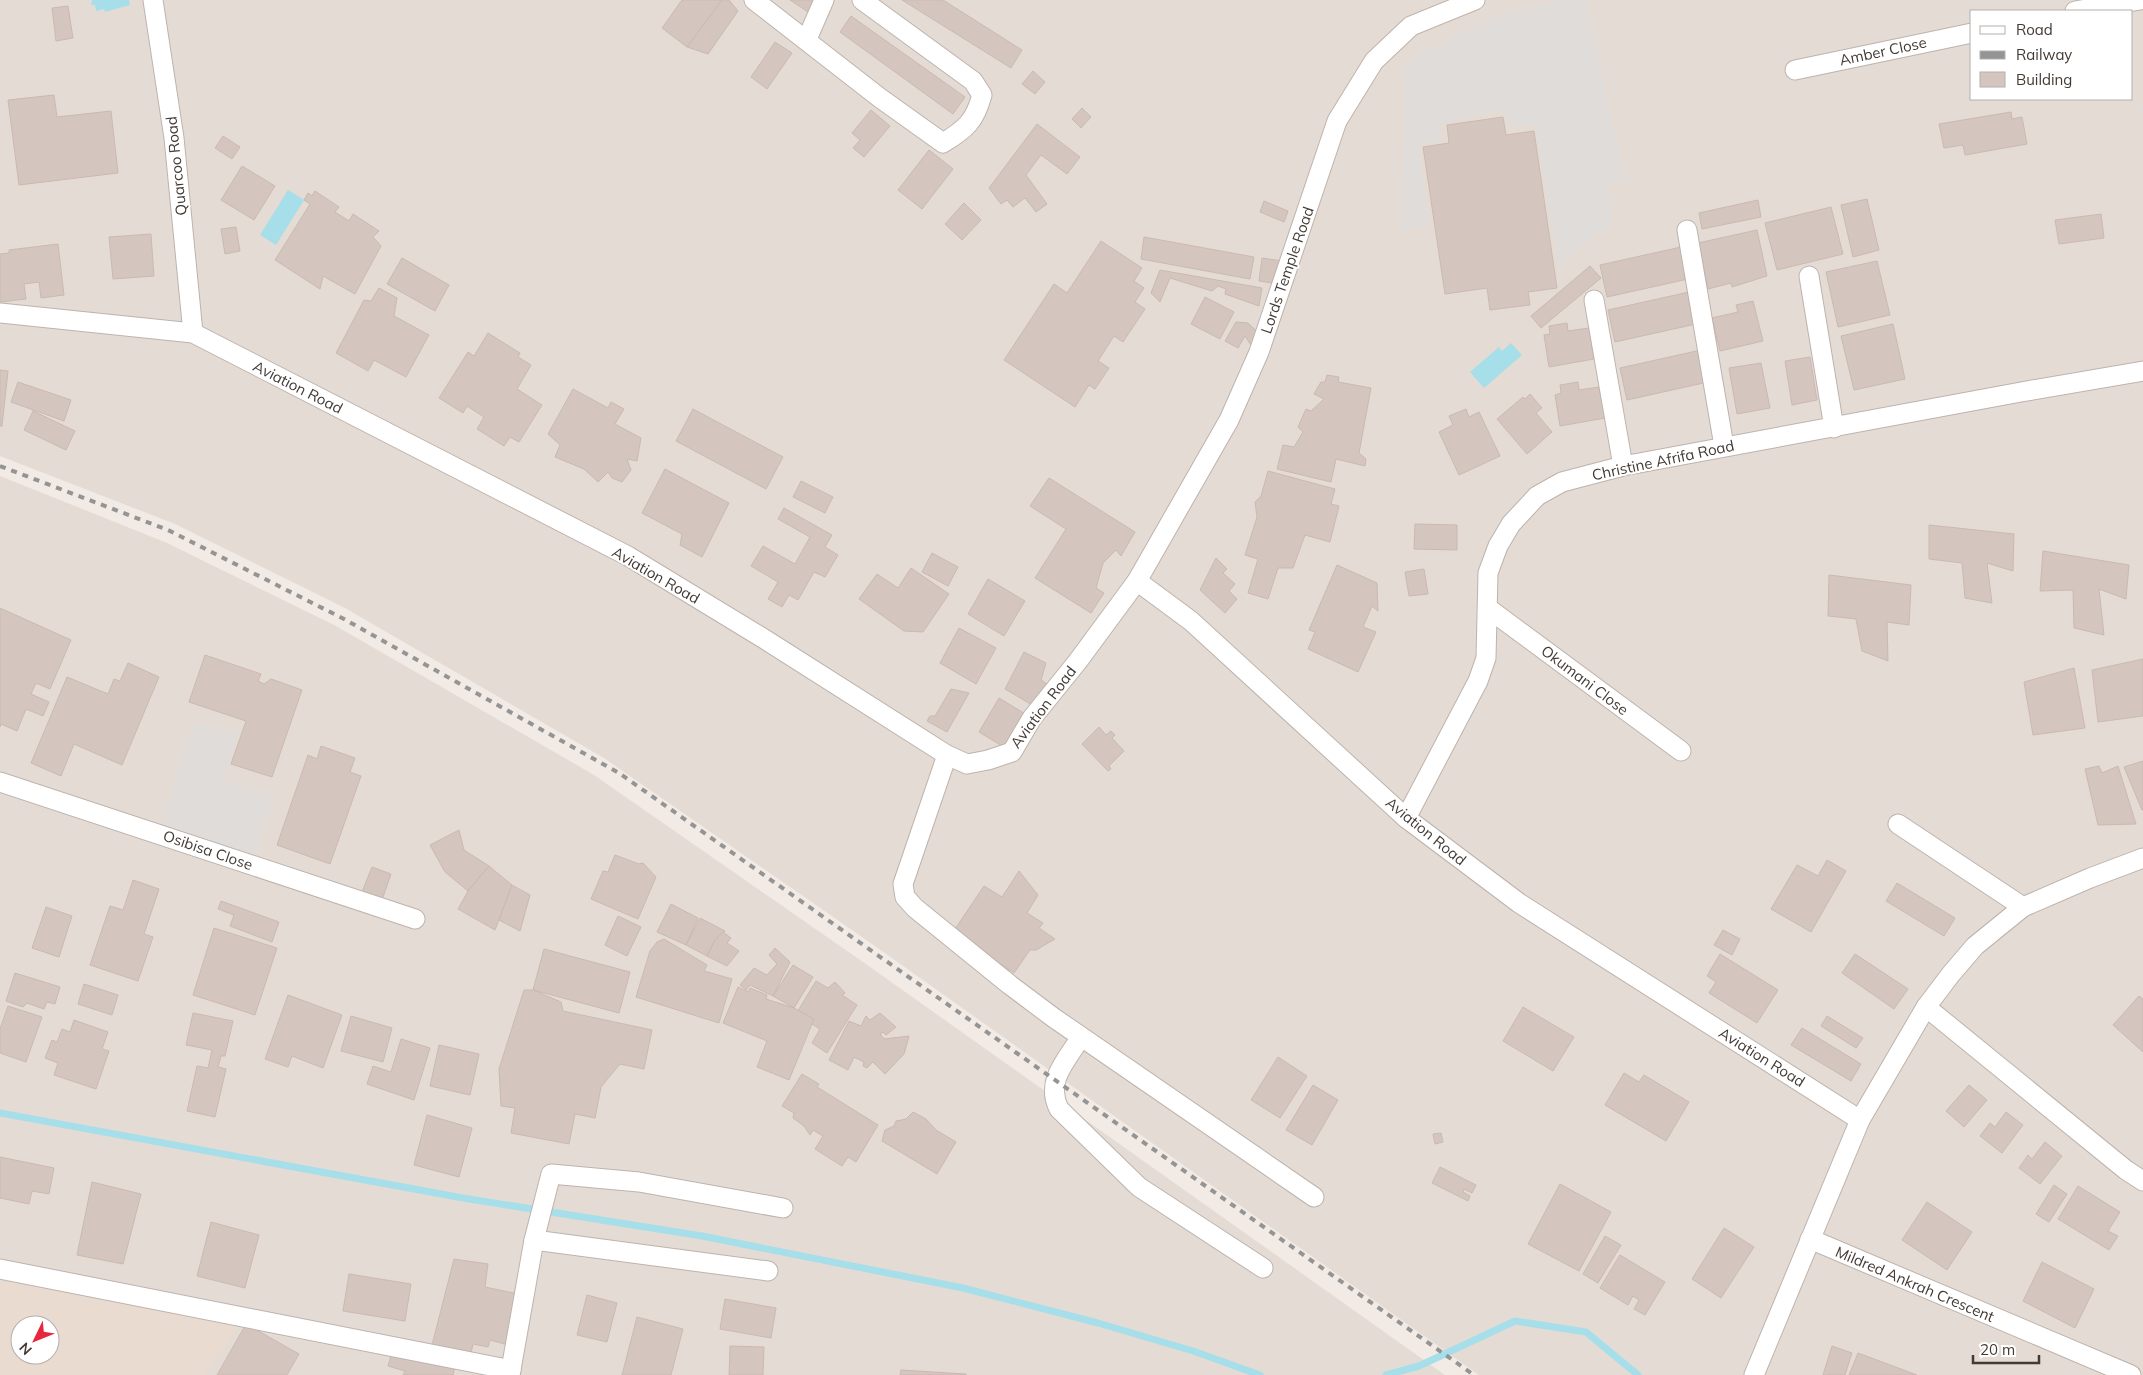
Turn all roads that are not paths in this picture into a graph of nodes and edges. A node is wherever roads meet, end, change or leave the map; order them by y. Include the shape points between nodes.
1 (153, 0) edge
2 (754, 0) edge
3 (824, 0) edge
4 (862, 0) edge
5 (1474, 0) edge
6 (2140, 0) edge
7 (2081, 10) edge
8 (1970, 33) edge
9 (807, 39) junction
10 (1795, 70) dead end
11 (1688, 230) dead end
12 (1809, 276) dead end
13 (1594, 300) dead end
14 (0, 313) edge
15 (193, 333) junction
16 (2143, 371) edge
17 (1834, 428) junction
18 (1724, 446) junction
19 (1624, 466) junction
20 (1137, 581) junction
21 (1489, 609) junction
22 (1681, 751) dead end
23 (947, 755) junction
24 (0, 782) edge
25 (1406, 818) junction
26 (1898, 824) dead end
27 (2143, 858) edge
28 (2023, 908) junction
29 (415, 919) dead end
30 (1926, 1007) junction
31 (1081, 1037) junction
32 (1860, 1120) junction
33 (2143, 1181) edge
34 (1314, 1197) dead end
35 (783, 1208) dead end
36 (1810, 1239) junction
37 (534, 1240) junction
38 (1263, 1268) dead end
39 (0, 1269) edge
40 (768, 1272) dead end
41 (510, 1372) edge
42 (1754, 1375) edge
43 (2131, 1375) edge

1 - 15 street, Quarcoo Road via 174,138
2 - 9 street
3 - 9 street
4 - 9 street via 973,81 982,95 978,112 964,130 943,143 880,98
5 - 20 street, Lords Temple Road via 1411,26 1374,61 1337,121 1260,352 1229,420
6 - 7 street
8 - 10 street, Amber Close
11 - 18 street
12 - 17 street
13 - 19 street
14 - 15 street, Aviation Road
15 - 23 street, Aviation Road via 628,556
16 - 17 street, Christine Afrifa Road
17 - 18 street, Christine Afrifa Road
18 - 19 street, Christine Afrifa Road
19 - 21 street, Christine Afrifa Road via 1562,482 1537,496 1498,546 1488,573
20 - 23 street, Aviation Road via 1032,718 1012,752 966,764
20 - 25 street, Aviation Road via 1204,634
21 - 22 street, Okumani Close
21 - 25 street, Christine Afrifa Road via 1486,658 1478,682
23 - 31 street via 903,884 906,897 915,908 1010,986
24 - 29 street, Osibisa Close
25 - 32 street, Aviation Road via 1519,903
26 - 28 street
27 - 28 street
28 - 30 street via 1975,946
30 - 32 street
30 - 33 street
31 - 34 street
31 - 38 street via 1055,1079 1053,1096 1059,1109 1139,1187
32 - 36 street
35 - 37 street via 609,1178 551,1174
36 - 42 street
36 - 43 street, Mildred Ankrah Crescent
37 - 40 street
37 - 41 street
39 - 41 street

